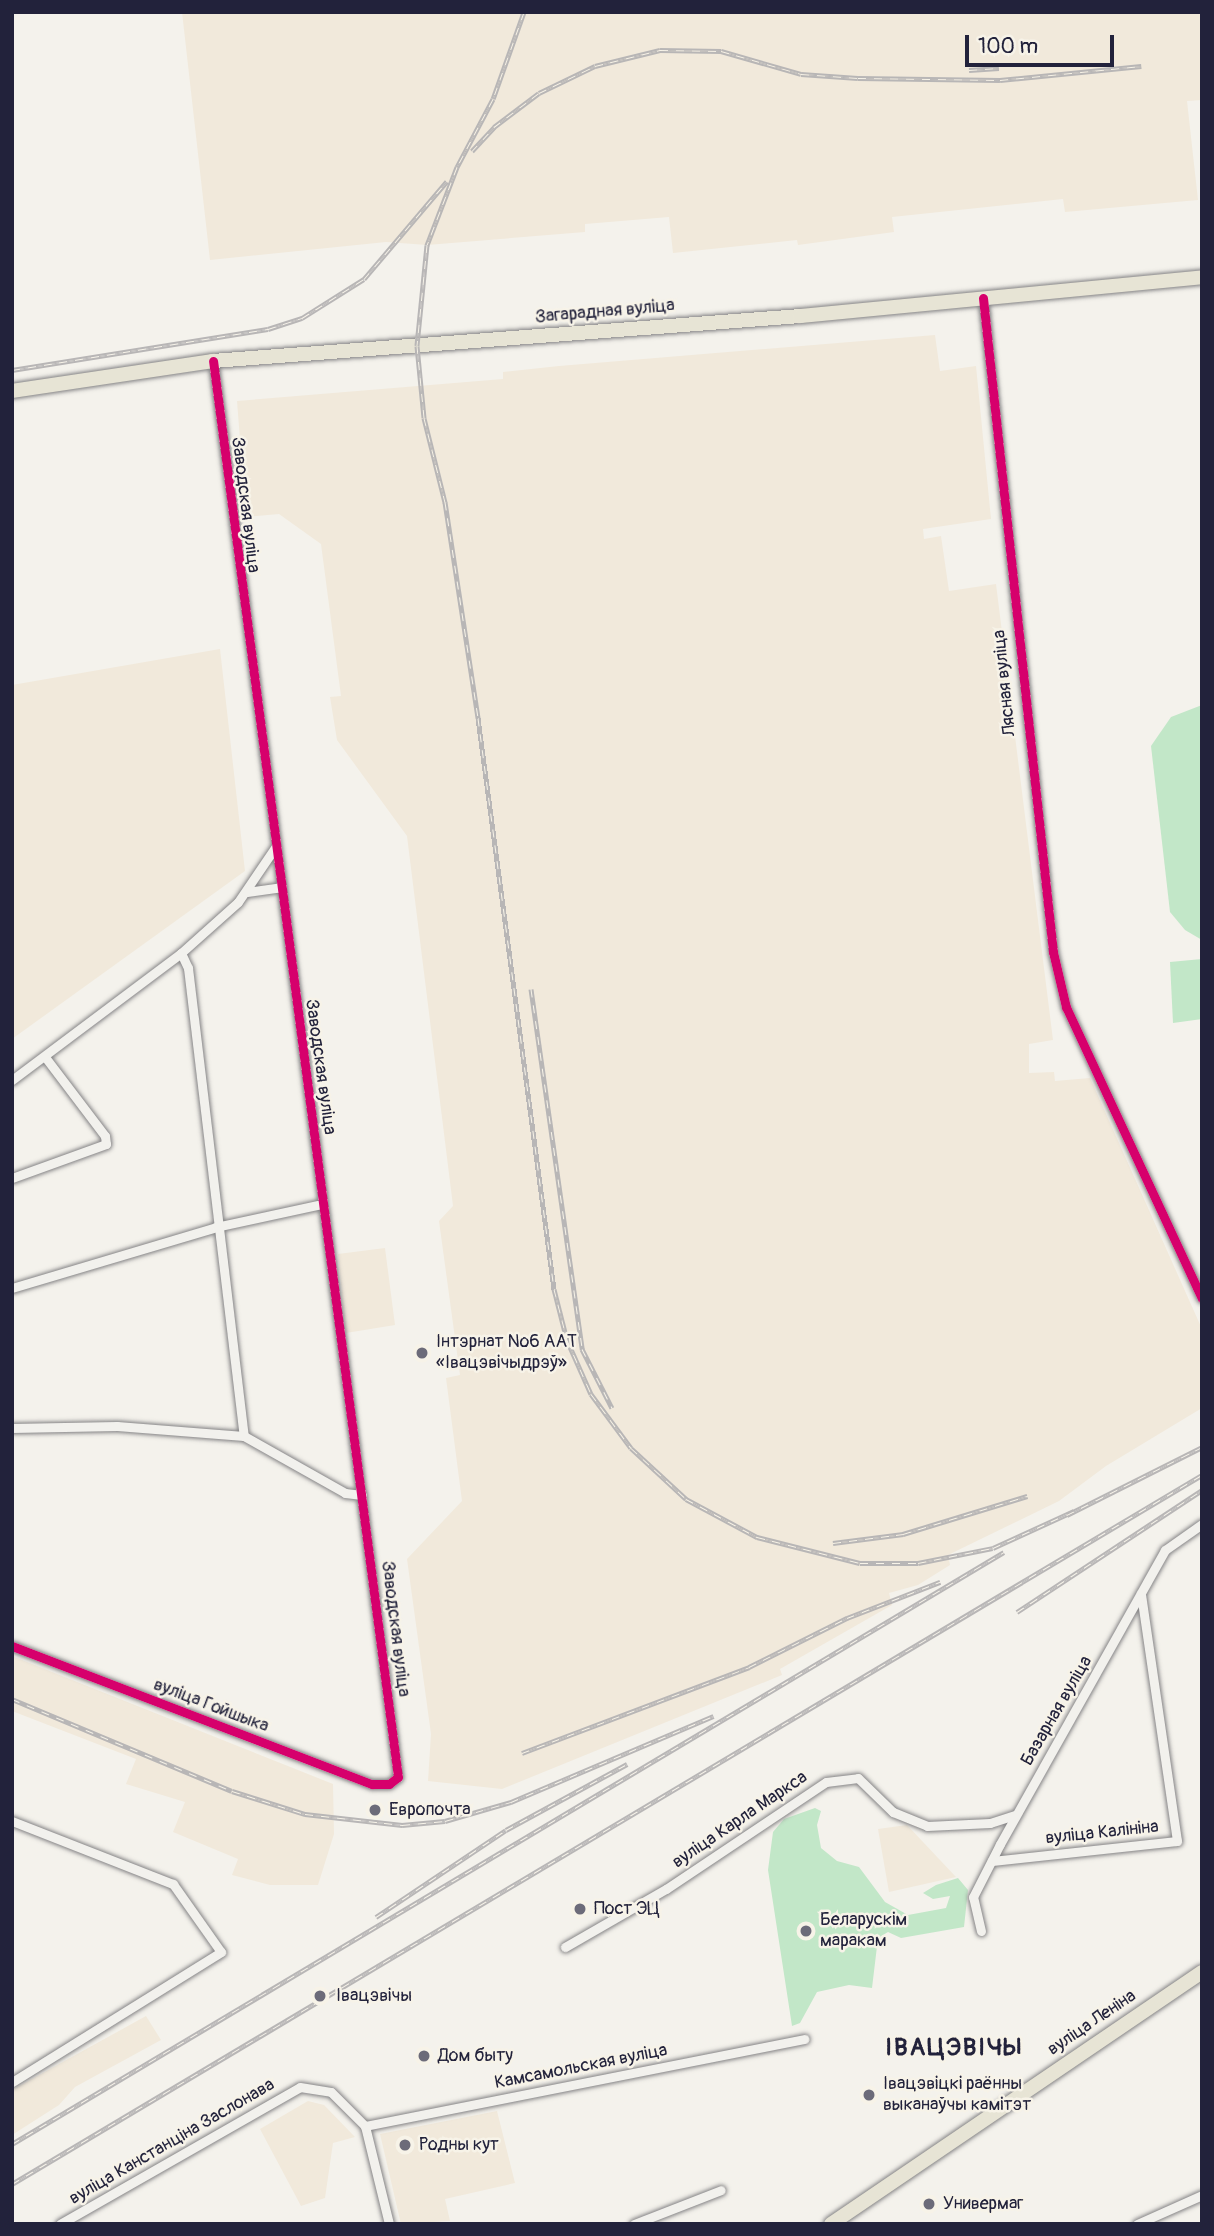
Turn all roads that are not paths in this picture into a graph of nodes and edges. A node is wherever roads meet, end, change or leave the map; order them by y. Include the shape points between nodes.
1 (1202, 277) edge
2 (983, 298) junction
3 (212, 361) junction
4 (12, 391) edge
5 (276, 846) junction
6 (281, 887) junction
7 (247, 892) junction
8 (181, 953) junction
9 (45, 1057) junction
10 (12, 1080) edge
11 (12, 1178) edge
12 (322, 1204) junction
13 (216, 1227) junction
14 (12, 1288) edge
15 (1202, 1298) edge
16 (12, 1428) edge
17 (244, 1436) junction
18 (362, 1495) junction
19 (1202, 1524) edge
20 (1141, 1594) junction
21 (12, 1646) edge
22 (398, 1777) joint
23 (1015, 1815) junction
24 (12, 1821) edge
25 (992, 1861) junction
26 (981, 1931) dead end
27 (565, 1947) dead end
28 (1202, 1972) edge
29 (804, 2039) dead end
30 (12, 2082) edge
31 (365, 2126) junction
32 (721, 2190) dead end
33 (1202, 2195) edge
34 (74, 2220) edge
35 (60, 2224) edge
36 (389, 2224) edge
37 (634, 2224) edge
38 (831, 2224) edge
39 (1137, 2224) edge

1 - 2 main road, Загарадная вуліца
2 - 3 main road, Загарадная вуліца
2 - 15 street, Лясная вуліца via 1053,953 1066,1007
3 - 4 main road, Загарадная вуліца
3 - 5 street, Заводская вуліца
5 - 6 street, Заводская вуліца
5 - 7 street
6 - 7 street
6 - 12 street, Заводская вуліца
7 - 8 street
8 - 9 street
8 - 13 street via 188,968
9 - 10 street
9 - 11 street via 106,1136 106,1144
12 - 13 street
12 - 18 street, Заводская вуліца
13 - 14 street
13 - 17 street
16 - 17 street via 117,1426
17 - 18 street via 345,1493
18 - 22 street, Заводская вуліца
19 - 20 street, Базарная вуліца via 1165,1550
20 - 23 street, Базарная вуліца
20 - 25 street, вуліца Калініна via 1177,1840
21 - 22 street, вуліца Гойшыка via 372,1784
23 - 25 street, Базарная вуліца
23 - 27 street, вуліца Карла Маркса via 990,1823 927,1826 892,1812 858,1778 826,1782 666,1889
24 - 30 street via 173,1884 220,1952
25 - 26 street, Базарная вуліца via 973,1897
28 - 38 main road, вуліца Леніна
29 - 31 street, Камсамольская вуліца
31 - 34 street, вуліца Канстанціна Заслонава via 331,2092 300,2087
31 - 36 street
32 - 37 street
33 - 39 street
34 - 35 street, вуліца Канстанціна Заслонава

